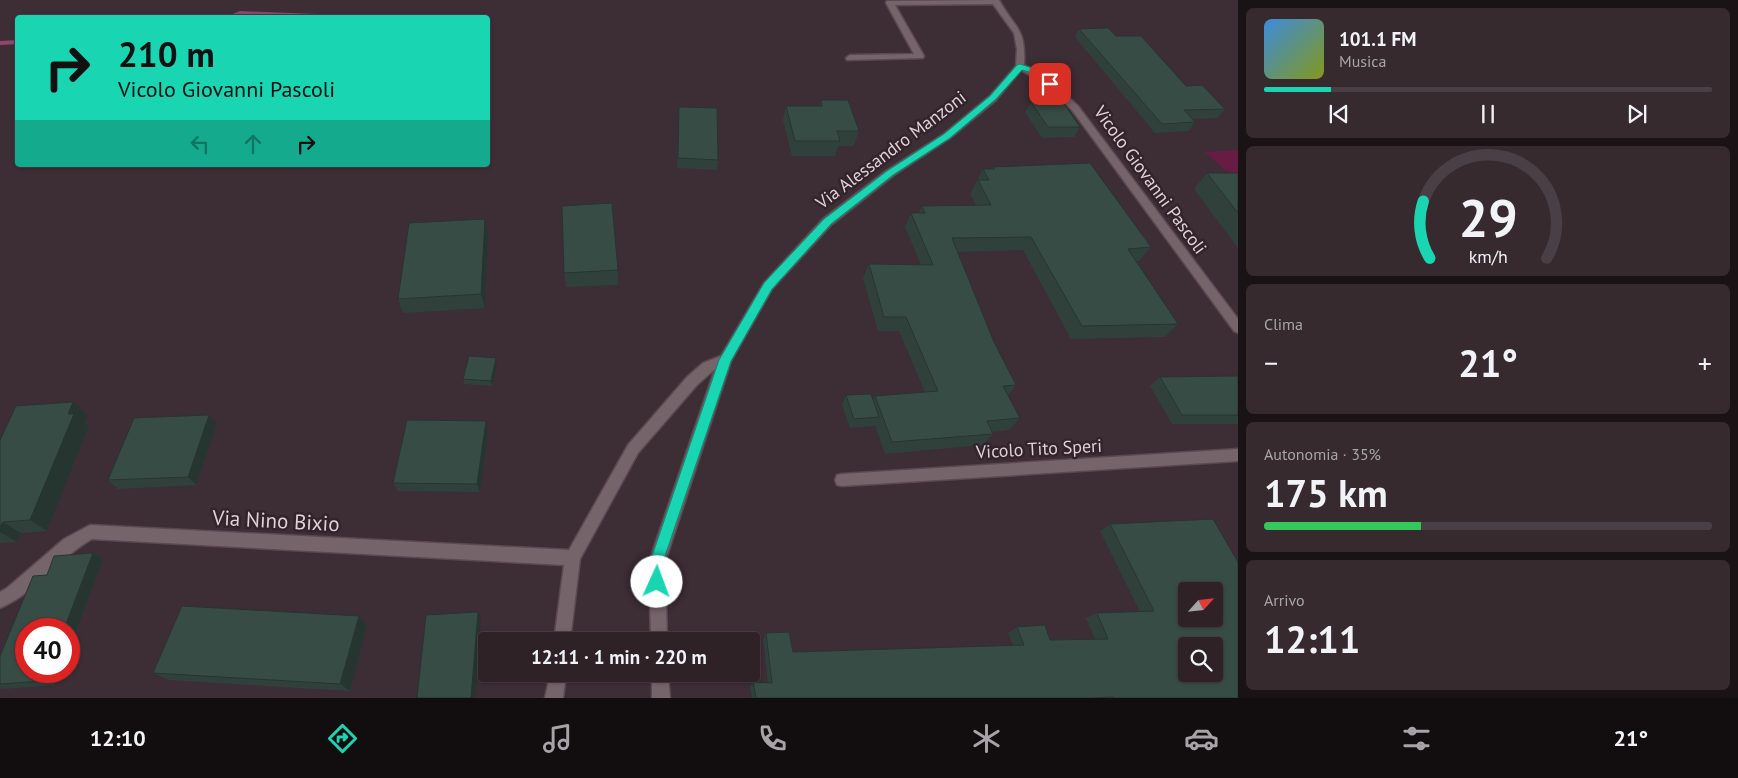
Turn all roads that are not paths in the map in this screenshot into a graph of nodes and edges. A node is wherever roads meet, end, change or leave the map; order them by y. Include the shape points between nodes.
1 (995, 1) edge
2 (850, 58) dead end
3 (1020, 66) junction
4 (1238, 328) edge
5 (725, 360) junction
6 (1238, 455) edge
7 (842, 480) dead end
8 (573, 558) junction
9 (0, 600) edge
10 (563, 632) edge
11 (659, 632) edge
12 (557, 682) edge
13 (660, 682) edge
14 (554, 698) edge
15 (661, 698) edge

1 - 2 street via 890,3 920,56
1 - 3 street via 1018,33
3 - 4 street, Vicolo Giovanni Pascoli via 1045,79 1075,108
3 - 5 street, Via Alessandro Manzoni via 993,98 947,136 890,173 827,222 768,286
5 - 8 street via 708,367 692,381 633,449
5 - 11 street, Via Alessandro Manzoni via 656,562
6 - 7 street, Vicolo Tito Speri
8 - 9 street, Via Nino Bixio via 90,532 69,544 13,594
8 - 10 street
12 - 14 street
13 - 15 street

